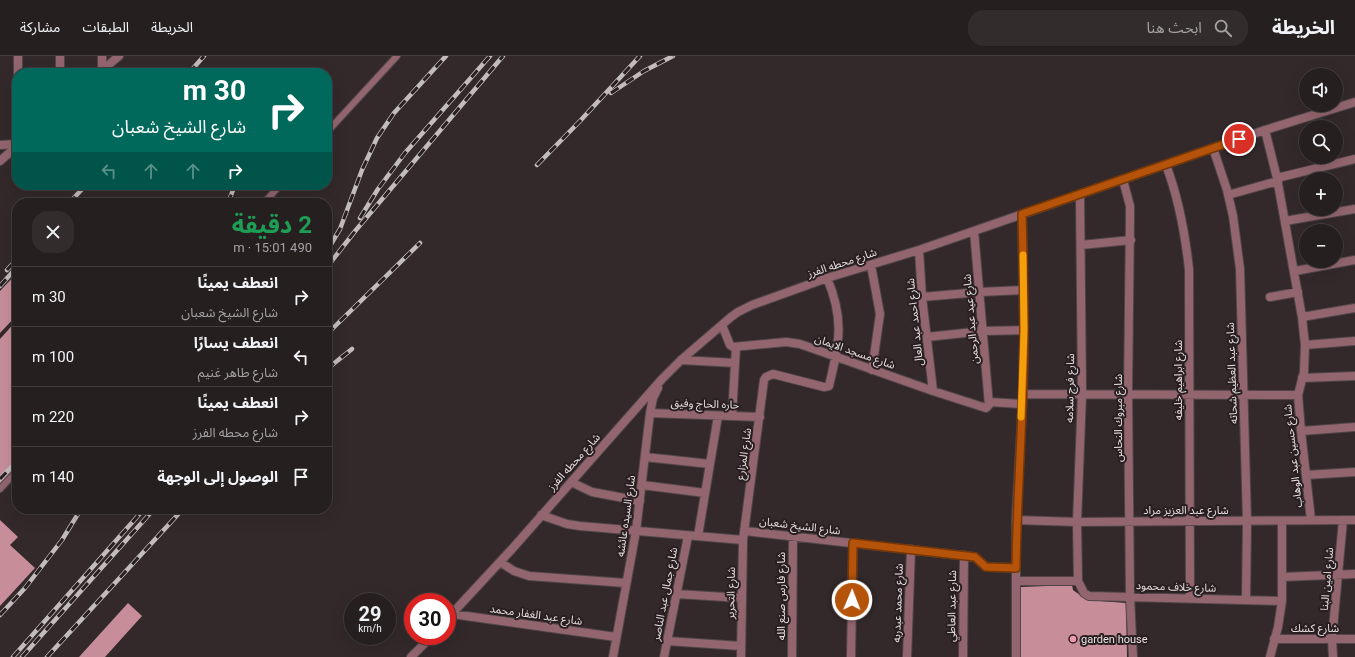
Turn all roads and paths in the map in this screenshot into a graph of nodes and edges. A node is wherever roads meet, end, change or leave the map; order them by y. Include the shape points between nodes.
1 (18, 56) edge
2 (60, 56) edge
3 (102, 56) edge
4 (119, 56) edge
5 (397, 56) edge
6 (18, 68) edge
7 (60, 68) edge
8 (101, 68) edge
9 (106, 68) edge
10 (1355, 102) edge
11 (332, 127) edge
12 (1265, 130) junction
13 (0, 145) edge
14 (12, 145) edge
15 (1213, 148) junction
16 (12, 150) edge
17 (1355, 159) edge
18 (0, 161) edge
19 (1166, 165) junction
20 (1123, 180) junction
21 (1278, 180) junction
22 (276, 190) edge
23 (1228, 195) junction
24 (1080, 196) junction
25 (268, 198) edge
26 (1355, 209) edge
27 (1022, 214) junction
28 (1285, 221) junction
29 (974, 231) junction
30 (1131, 240) junction
31 (1081, 245) junction
32 (919, 250) junction
33 (1355, 260) edge
34 (870, 265) junction
35 (1295, 271) junction
36 (827, 278) junction
37 (1023, 290) junction
38 (980, 292) junction
39 (1298, 292) junction
40 (1270, 296) dead end
41 (922, 297) junction
42 (1355, 308) edge
43 (1302, 317) junction
44 (722, 325) junction
45 (1024, 330) junction
46 (983, 331) junction
47 (927, 337) junction
48 (1355, 341) edge
49 (1304, 345) junction
50 (736, 348) junction
51 (836, 357) junction
52 (681, 360) junction
53 (735, 363) junction
54 (872, 370) junction
55 (1355, 376) edge
56 (1302, 378) junction
57 (662, 379) junction
58 (933, 392) junction
59 (1128, 393) junction
60 (1023, 394) junction
61 (1082, 394) junction
62 (1189, 394) junction
63 (1243, 394) junction
64 (1298, 395) junction
65 (989, 403) junction
66 (1022, 404) junction
67 (650, 413) junction
68 (718, 416) junction
69 (732, 416) junction
70 (760, 417) junction
71 (1355, 427) edge
72 (1301, 431) junction
73 (645, 457) junction
74 (710, 464) junction
75 (1355, 472) edge
76 (1306, 474) junction
77 (12, 477) edge
78 (571, 482) junction
79 (642, 485) junction
80 (0, 490) edge
81 (705, 493) junction
82 (640, 501) junction
83 (541, 515) junction
84 (1016, 520) junction
85 (1311, 520) junction
86 (1343, 520) junction
87 (1355, 520) edge
88 (1189, 521) junction
89 (1247, 521) junction
90 (1282, 521) junction
91 (1077, 522) junction
92 (1129, 522) junction
93 (636, 531) junction
94 (745, 531) junction
95 (688, 536) junction
96 (698, 536) junction
97 (793, 536) junction
98 (743, 540) junction
99 (853, 543) junction
100 (911, 550) junction
101 (964, 555) junction
102 (500, 562) junction
103 (1016, 568) junction
104 (1355, 574) edge
105 (1338, 575) junction
106 (1282, 577) junction
107 (1016, 581) junction
108 (1078, 581) junction
109 (626, 583) junction
110 (676, 594) junction
111 (1130, 597) junction
112 (742, 598) junction
113 (1190, 598) junction
114 (1246, 600) junction
115 (1282, 601) junction
116 (456, 609) edge
117 (456, 617) edge
118 (616, 637) junction
119 (1355, 638) edge
120 (1274, 639) junction
121 (1332, 639) junction
122 (667, 641) junction
123 (423, 645) edge
124 (741, 646) junction
125 (412, 657) edge
126 (613, 657) edge
127 (664, 657) edge
128 (741, 657) edge
129 (792, 657) edge
130 (851, 657) edge
131 (907, 657) edge
132 (963, 657) edge
133 (1016, 657) edge
134 (1133, 657) edge
135 (1270, 657) edge
136 (1333, 657) edge

1 - 6 street
2 - 7 street
3 - 8 street
4 - 9 street
5 - 11 lane
10 - 12 street, شارع محطه الفرز
12 - 15 street, شارع محطه الفرز
12 - 21 street, شارع حسين عبد الوهاب
13 - 14 street
15 - 19 street, شارع محطه الفرز
15 - 23 street, شارع عبد العظيم شحاته
16 - 18 street
17 - 21 street
19 - 20 street, شارع محطه الفرز
19 - 62 street, شارع ابراهيم خليفه via 1183,222 1189,269
20 - 24 street, شارع محطه الفرز
20 - 30 street, شارع مبروك النحاس via 1130,206
21 - 23 street
21 - 28 street, شارع حسين عبد الوهاب
22 - 25 lane
23 - 63 street, شارع عبد العظيم شحاته via 1240,269
24 - 27 street, شارع محطه الفرز
24 - 31 street, شارع فرج سلامه
26 - 28 street
27 - 29 street, شارع محطه الفرز
27 - 37 street
28 - 35 street, شارع حسين عبد الوهاب
29 - 32 street, شارع محطه الفرز
29 - 38 street, شارع عيد عبد الرحمن
30 - 31 street
30 - 59 street, شارع مبروك النحاس
31 - 61 street, شارع فرج سلامه
32 - 34 street, شارع محطه الفرز
32 - 41 street, شارع احمد عبد العال
33 - 35 street
34 - 36 street, شارع محطه الفرز
34 - 54 street via 880,314
35 - 39 street, شارع حسين عبد الوهاب
36 - 44 street, شارع محطه الفرز via 752,305
36 - 51 street via 840,321
37 - 38 street
37 - 45 street
38 - 41 street
38 - 46 street, شارع عيد عبد الرحمن
39 - 40 street
39 - 43 street, شارع حسين عبد الوهاب
41 - 47 street, شارع احمد عبد العال
42 - 43 street
43 - 49 street, شارع حسين عبد الوهاب
44 - 50 street via 730,345
44 - 52 street, شارع محطه الفرز
45 - 46 street
45 - 60 street
46 - 47 street
46 - 65 street, شارع عيد عبد الرحمن
47 - 58 street, شارع احمد عبد العال
48 - 49 street
49 - 56 street, شارع حسين عبد الوهاب
50 - 51 street, شارع مسجد الايمان via 786,342 800,344
50 - 53 street
51 - 54 street, شارع مسجد الايمان
51 - 70 street, شارع المزارع via 827,387 773,374 766,377
52 - 53 street
52 - 57 street, شارع محطه الفرز
53 - 69 street
54 - 58 street, شارع مسجد الايمان
55 - 56 street
56 - 64 street, شارع حسين عبد الوهاب
57 - 67 street, شارع السيده عائشه via 653,398
57 - 78 street, شارع محطه الفرز
58 - 65 street, شارع مسجد الايمان via 984,408
59 - 61 street
59 - 62 street
59 - 92 street, شارع مبروك النحاس
60 - 61 street
60 - 66 street
61 - 91 street, شارع فرج سلامه
62 - 63 street
62 - 88 street, شارع ابراهيم خليفه
63 - 64 street
63 - 89 street, شارع عبد العظيم شحاته
64 - 72 street, شارع حسين عبد الوهاب
65 - 66 street, شارع مسجد الايمان
66 - 84 street
67 - 68 street, حاره الحاج وفيق
67 - 73 street, شارع السيده عائشه
68 - 69 street, حاره الحاج وفيق
68 - 74 street
69 - 70 street, حاره الحاج وفيق
70 - 94 street, شارع المزارع
71 - 72 street
72 - 76 street, شارع حسين عبد الوهاب
73 - 74 street
73 - 79 street, شارع السيده عائشه
74 - 81 street
75 - 76 street
76 - 85 street, شارع حسين عبد الوهاب
77 - 80 lane
78 - 82 street via 592,492
78 - 83 street, شارع محطه الفرز
79 - 81 street
79 - 82 street, شارع السيده عائشه
81 - 96 street
82 - 93 street, شارع السيده عائشه
83 - 93 street via 580,526
83 - 102 street, شارع محطه الفرز
84 - 91 street, شارع عبد العزيز مراد
84 - 103 street
85 - 86 street, شارع عبد العزيز مراد
85 - 90 street, شارع عبد العزيز مراد
86 - 87 street, شارع عبد العزيز مراد
86 - 105 street, شارع امين البنا
88 - 89 street, شارع عبد العزيز مراد
88 - 92 street, شارع عبد العزيز مراد
88 - 113 street, شارع ابراهيم خليفه
89 - 90 street, شارع عبد العزيز مراد
89 - 114 street, شارع عبد العظيم شحاته
90 - 106 street
91 - 92 street, شارع عبد العزيز مراد
91 - 108 street, شارع فرج سلامه
92 - 111 street, شارع مبروك النحاس
93 - 95 street
93 - 109 street, شارع السيده عائشه
94 - 97 street, شارع الشيخ شعبان
94 - 98 street, شارع التحرير
95 - 96 street
95 - 110 street, شارع جمال عبد الناصر
96 - 98 street
97 - 99 street, شارع الشيخ شعبان
97 - 129 street, شارع فارس صنع الله
98 - 112 street, شارع التحرير
99 - 100 street, شارع الشيخ شعبان
99 - 130 street
100 - 101 street, شارع الشيخ شعبان
100 - 131 street, شارع محمد عبدربه
101 - 103 street, شارع الشيخ شعبان via 975,557 986,567
101 - 132 street, شارع عبد العاطي
102 - 109 street via 514,571 529,576
102 - 116 street, شارع محطه الفرز
103 - 107 street
104 - 105 street
105 - 106 street
105 - 121 street, شارع امين البنا
106 - 115 street
107 - 108 street
107 - 133 street
108 - 111 street, شارع خلاف محمود via 1084,593 1090,596
109 - 118 street, شارع السيده عائشه
110 - 112 street
110 - 122 street, شارع جمال عبد الناصر
111 - 113 street, شارع خلاف محمود
111 - 134 street, شارع مبروك النحاس
112 - 124 street, شارع التحرير
113 - 114 street, شارع خلاف محمود
114 - 115 street, شارع خلاف محمود
115 - 120 street
117 - 118 street, شارع عبد الغفار محمد
118 - 126 street, شارع السيده عائشه
119 - 121 street, شارع كشك
120 - 121 street, شارع كشك
120 - 135 street
121 - 136 street, شارع امين البنا
122 - 124 street
122 - 127 street, شارع جمال عبد الناصر
123 - 125 street
124 - 128 street, شارع التحرير

